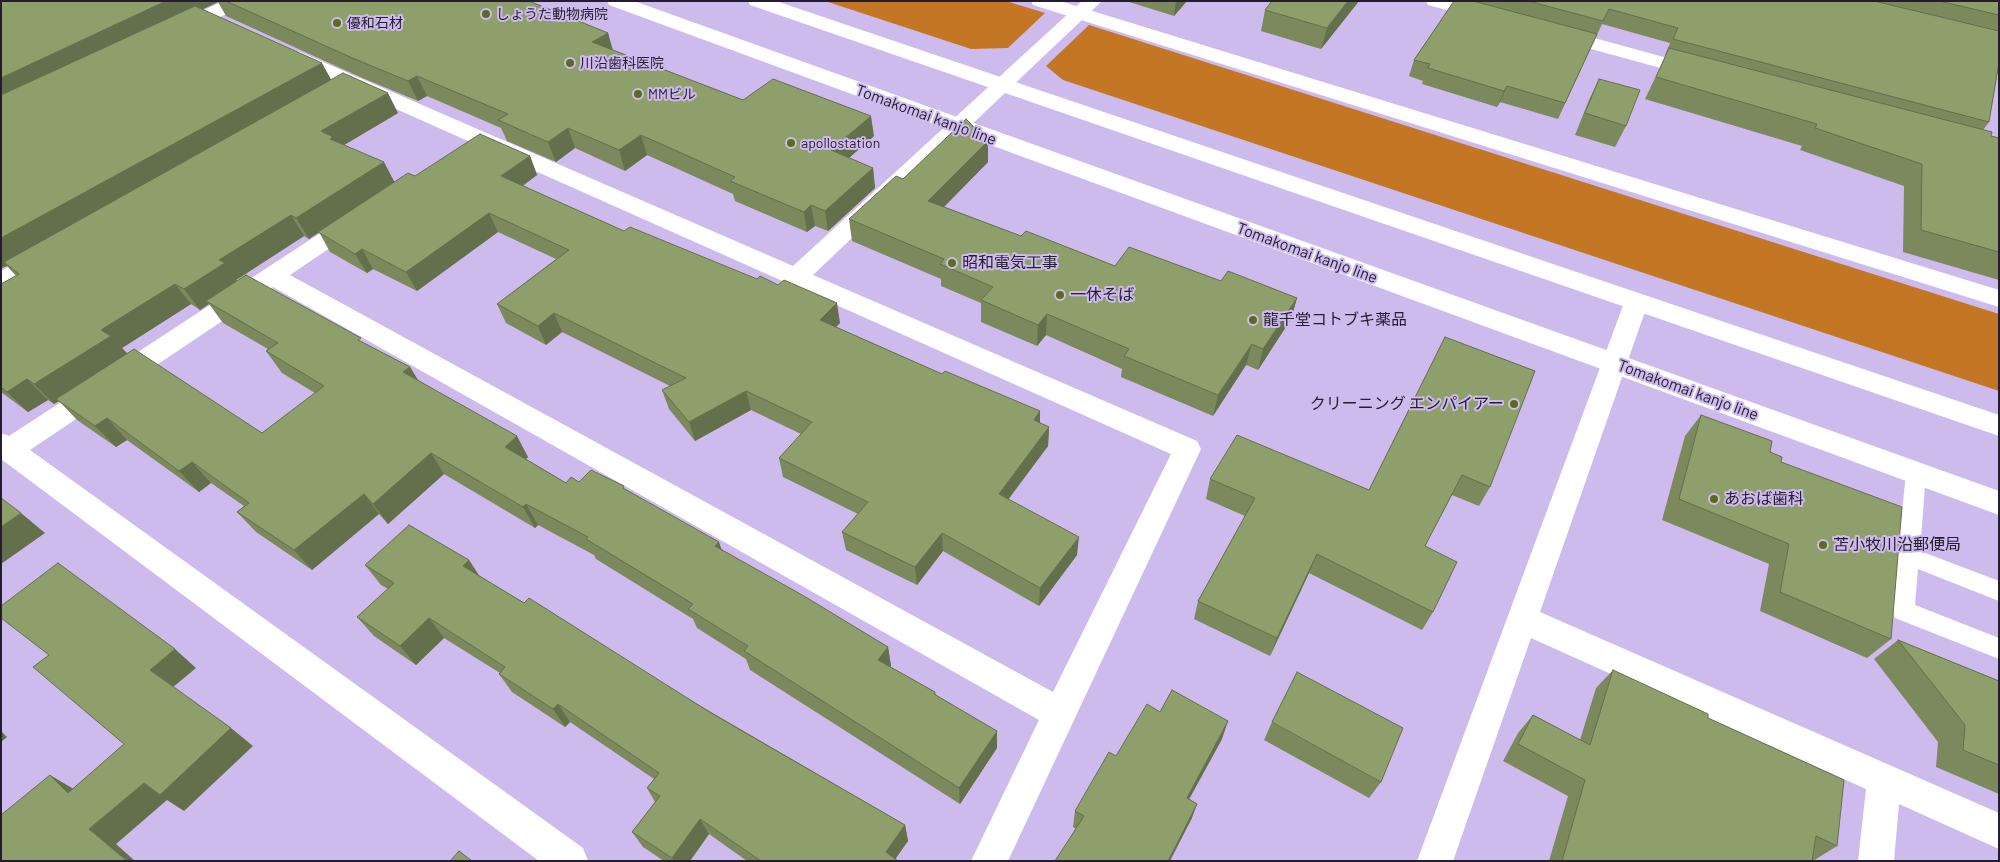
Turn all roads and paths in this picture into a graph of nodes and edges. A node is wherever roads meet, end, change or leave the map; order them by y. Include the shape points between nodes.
1 (238, 1) edge
2 (616, 1) edge
3 (757, 1) edge
4 (1040, 1) edge
5 (1435, 1) edge
6 (1086, 7) edge
7 (207, 16) junction
8 (1502, 19) edge
9 (233, 28) edge
10 (1540, 30) edge
11 (162, 38) edge
12 (275, 47) edge
13 (1712, 76) edge
14 (352, 83) junction
15 (1002, 85) junction
16 (326, 97) edge
17 (957, 126) junction
18 (482, 138) junction
19 (457, 154) edge
20 (377, 207) edge
21 (70, 243) edge
22 (272, 276) junction
23 (796, 277) junction
24 (1, 282) edge
25 (1999, 299) edge
26 (1636, 303) junction
27 (1614, 364) junction
28 (1999, 426) edge
29 (5, 447) edge
30 (1916, 473) junction
31 (1999, 503) edge
32 (1908, 556) junction
33 (1999, 591) edge
34 (1523, 619) junction
35 (1999, 650) edge
36 (1059, 713) junction
37 (1884, 780) junction
38 (1999, 831) edge
39 (570, 861) edge
40 (989, 861) edge
41 (1435, 861) edge
42 (1876, 861) edge

1 - 7 street
2 - 17 street, Tomakomai kanjo line
3 - 15 street
4 - 6 street
5 - 8 street
6 - 15 street
6 - 25 street
7 - 9 street
7 - 11 street
10 - 13 street
12 - 14 street
14 - 16 street
14 - 18 street
15 - 17 street
15 - 26 street
17 - 23 street
17 - 27 street, Tomakomai kanjo line
18 - 19 street
18 - 23 street
20 - 22 street
21 - 24 street
22 - 29 street
22 - 36 street
23 - 36 street via 1187,449
26 - 27 street
26 - 28 street
27 - 30 street, Tomakomai kanjo line
27 - 34 street
29 - 39 street
30 - 31 street, Tomakomai kanjo line
30 - 32 lane
32 - 33 lane
32 - 35 lane via 1903,611
34 - 37 street
34 - 41 street
36 - 40 street
37 - 38 street
37 - 42 street

